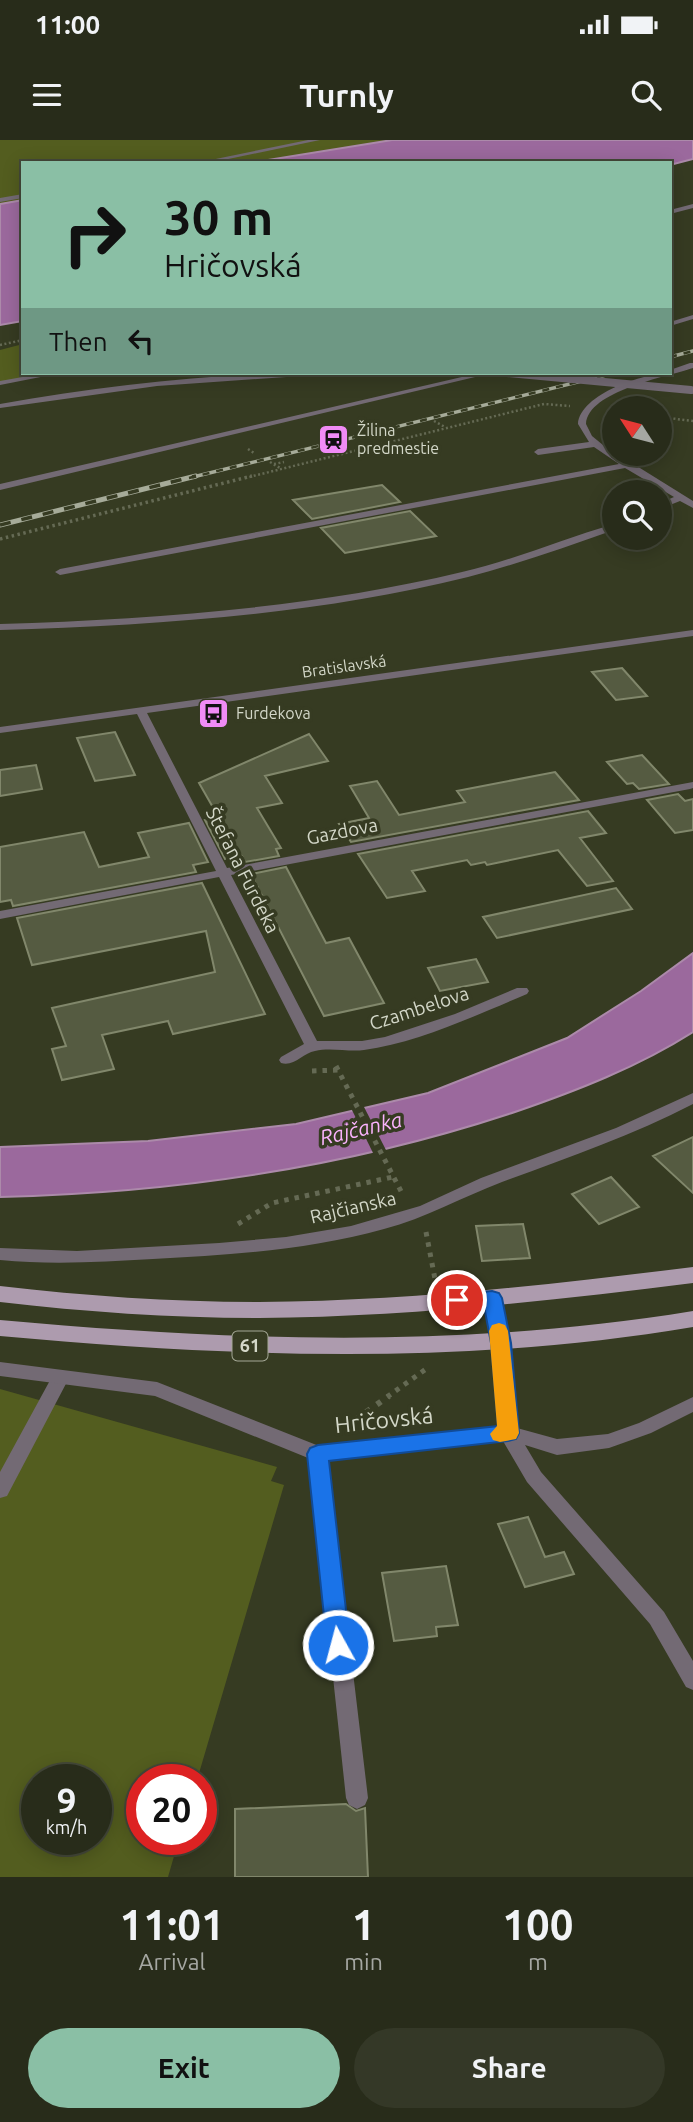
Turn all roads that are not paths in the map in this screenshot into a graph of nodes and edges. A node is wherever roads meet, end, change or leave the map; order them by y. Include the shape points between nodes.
1 (317, 140) edge
2 (209, 161) edge
3 (21, 196) edge
4 (0, 200) edge
5 (693, 206) edge
6 (672, 211) edge
7 (693, 317) edge
8 (672, 323) edge
9 (693, 365) edge
10 (672, 372) edge
11 (46, 375) edge
12 (286, 375) edge
13 (479, 375) edge
14 (529, 375) edge
15 (664, 375) edge
16 (0, 383) edge
17 (692, 390) edge
18 (0, 406) edge
19 (595, 444) junction
20 (602, 449) edge
21 (538, 452) dead end
22 (622, 466) edge
23 (629, 466) edge
24 (0, 487) edge
25 (681, 497) junction
26 (672, 501) edge
27 (693, 505) edge
28 (602, 531) edge
29 (60, 572) dead end
30 (0, 626) edge
31 (693, 633) edge
32 (140, 710) junction
33 (0, 730) edge
34 (690, 785) dead end
35 (222, 873) junction
36 (0, 915) edge
37 (522, 991) dead end
38 (312, 1046) junction
39 (286, 1060) dead end
40 (693, 1098) edge
41 (0, 1254) edge
42 (693, 1275) edge
43 (0, 1294) edge
44 (492, 1298) junction
45 (693, 1319) edge
46 (0, 1328) edge
47 (501, 1343) junction
48 (0, 1369) edge
49 (60, 1378) junction
50 (693, 1404) edge
51 (508, 1433) junction
52 (318, 1454) junction
53 (0, 1490) edge
54 (693, 1680) edge
55 (357, 1798) dead end

1 - 2 street
3 - 4 street
5 - 6 street
7 - 8 street
9 - 10 street
11 - 16 street
12 - 18 street via 153,384
13 - 24 street
14 - 17 street, bridge
15 - 19 street via 615,391 587,408 582,428
19 - 20 street
19 - 21 street
22 - 29 street
23 - 25 street
25 - 26 street
25 - 27 street
28 - 30 street via 496,566 295,605 153,621
31 - 32 street, Bratislavská
32 - 33 street, Bratislavská
32 - 35 street, Štefana Furdeka
34 - 35 street, Gazdova
35 - 36 street, Gazdova
35 - 38 street, Štefana Furdeka
37 - 38 street, Czambelova via 387,1041
38 - 39 street, Czambelova
40 - 41 street, Rajčianska via 602,1140 481,1183 416,1214 362,1229 203,1251 82,1257
42 - 44 main road, 61
43 - 44 main road, 61 via 96,1304 258,1310
44 - 47 street
45 - 47 main road, 61
46 - 47 main road, 61 via 243,1346
47 - 51 street
48 - 49 street, Hričovská
49 - 52 street, Hričovská via 157,1389
49 - 53 street
50 - 51 street, Hričovská via 609,1441 557,1447
51 - 52 street, Hričovská
51 - 54 street via 534,1477 657,1618
52 - 55 street

